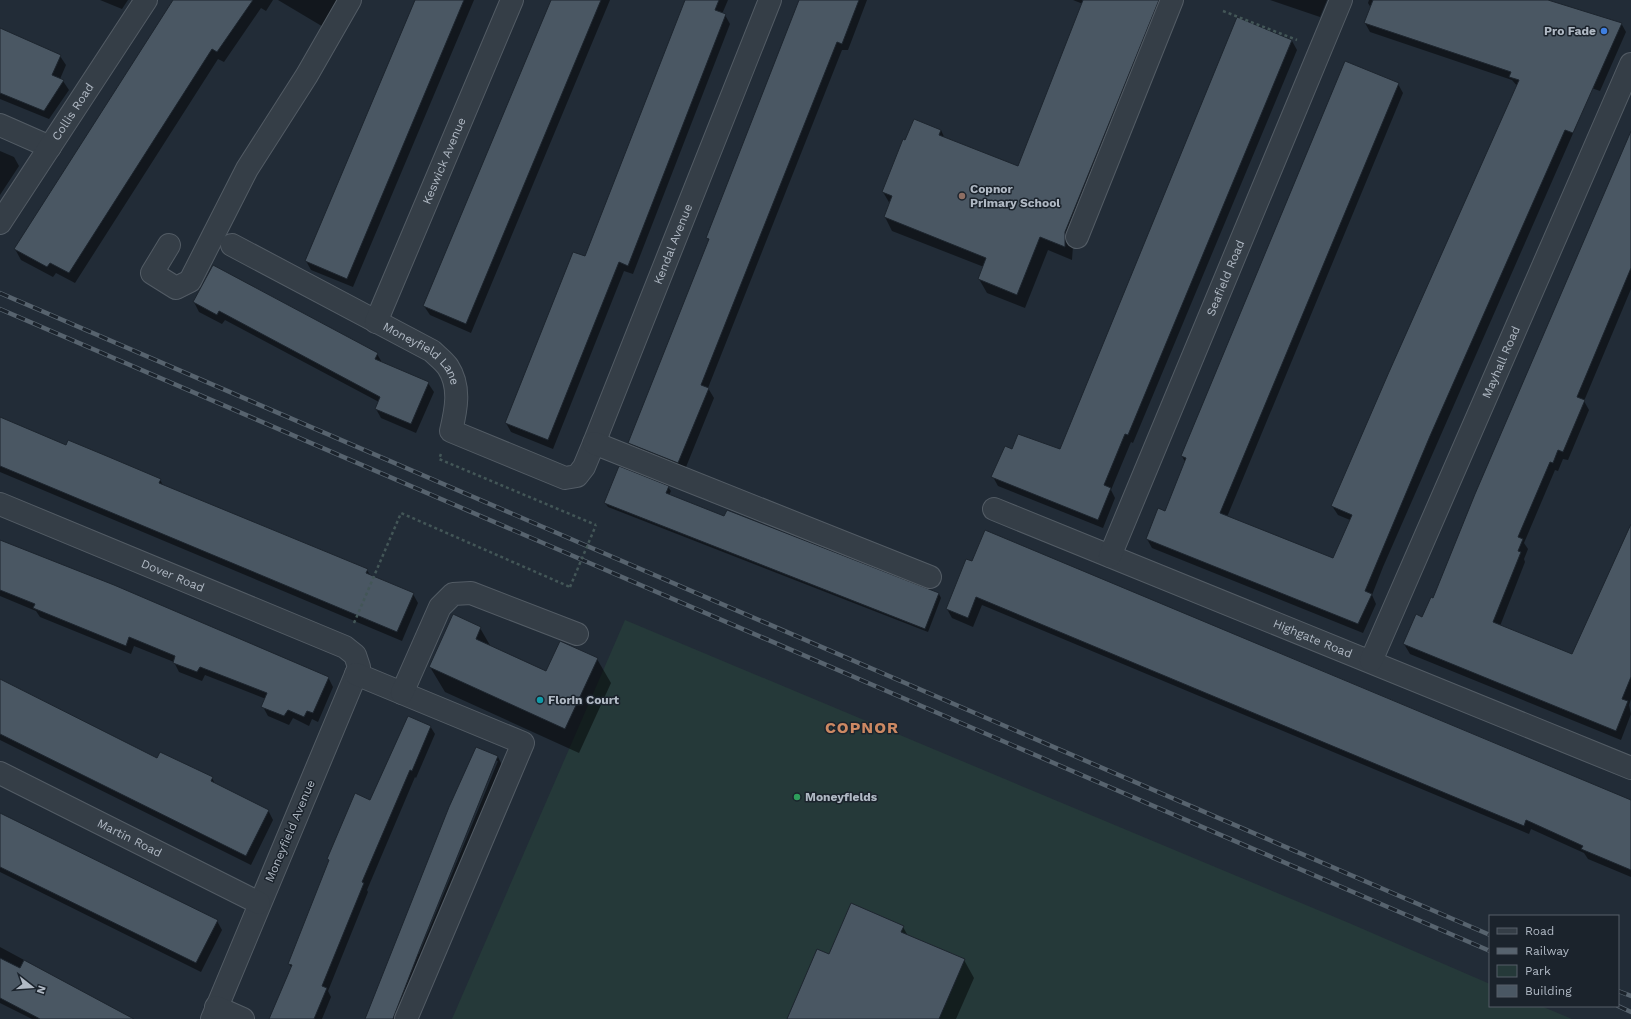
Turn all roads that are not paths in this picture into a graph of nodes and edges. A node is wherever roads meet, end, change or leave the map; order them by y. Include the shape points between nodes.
1 (146, 0) edge
2 (350, 0) edge
3 (512, 0) edge
4 (770, 0) edge
5 (1172, 0) edge
6 (1341, 0) edge
7 (1631, 64) edge
8 (0, 125) edge
9 (50, 147) junction
10 (0, 223) edge
11 (1077, 237) dead end
12 (232, 245) dead end
13 (169, 246) dead end
14 (376, 322) junction
15 (594, 443) junction
16 (565, 478) joint
17 (0, 504) edge
18 (994, 509) dead end
19 (1110, 556) junction
20 (930, 577) dead end
21 (577, 634) dead end
22 (345, 647) joint
23 (1371, 661) junction
24 (356, 674) junction
25 (402, 693) junction
26 (1630, 765) edge
27 (0, 773) edge
28 (259, 903) junction
29 (214, 1013) edge
30 (243, 1019) edge
31 (406, 1019) edge

1 - 9 street, Collis Road
2 - 13 street via 307,75 247,168 190,280 176,288 152,273
3 - 14 street, Keswick Avenue
4 - 15 street, Kendal Avenue
5 - 11 street
6 - 19 street, Seafield Road
7 - 23 street, Mayhall Road
8 - 9 street
9 - 10 street, Collis Road
12 - 14 street, Moneyfield Lane
14 - 16 street, Moneyfield Lane via 432,351 448,366 455,382 457,405 450,432
15 - 16 street, Kendal Avenue via 584,467 577,476
15 - 20 street
17 - 22 street, Dover Road
18 - 19 street, Highgate Road
19 - 23 street, Highgate Road
21 - 25 street via 471,593 453,594 440,606
22 - 24 street, Moneyfield Avenue via 355,655 359,667
23 - 26 street, Highgate Road
24 - 25 street
24 - 28 street, Moneyfield Avenue
25 - 31 street via 523,743
27 - 28 street, Martin Road
28 - 29 street, Moneyfield Avenue
29 - 30 street

